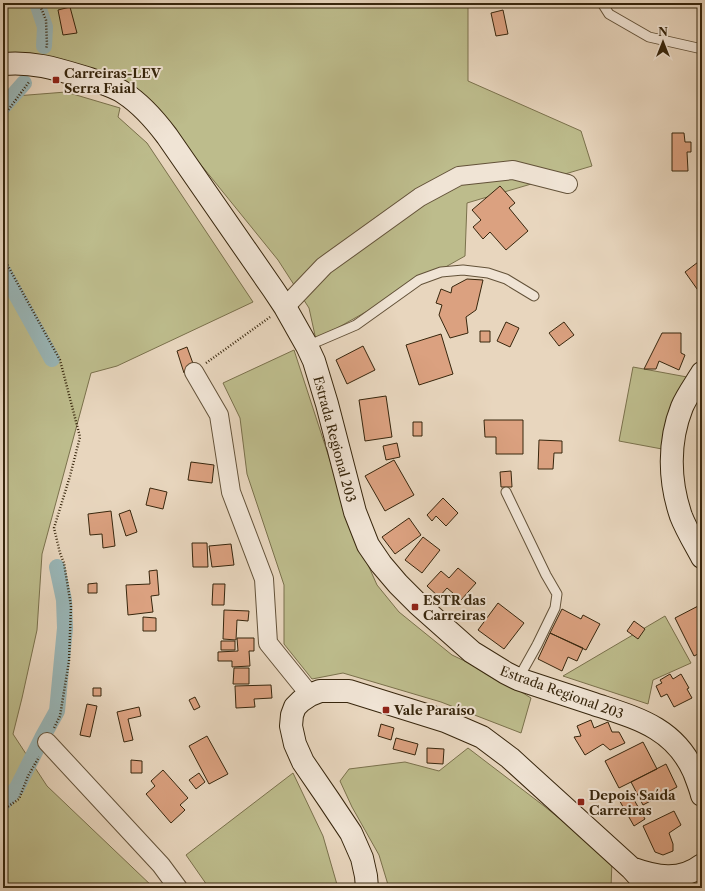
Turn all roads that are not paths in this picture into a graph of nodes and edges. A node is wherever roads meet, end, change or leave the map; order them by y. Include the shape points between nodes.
1 (602, 3) edge
2 (702, 50) edge
3 (3, 64) edge
4 (568, 184) dead end
5 (534, 296) dead end
6 (285, 307) junction
7 (307, 346) junction
8 (194, 372) road end
9 (702, 373) edge
10 (506, 492) dead end
11 (702, 557) edge
12 (518, 678) junction
13 (310, 695) junction
14 (47, 742) road end
15 (702, 791) edge
16 (702, 865) edge
17 (631, 868) junction
18 (178, 888) edge
19 (367, 888) edge
20 (650, 888) edge

1 - 2 lane via 609,14 649,37
3 - 6 main road, Estrada Regional 203 via 39,64 73,74 123,92 143,108 167,136
4 - 6 street via 513,170 459,176 420,197 324,266
5 - 7 lane via 506,279 488,273 463,270 441,272 419,280 356,325
6 - 7 main road, Estrada Regional 203
7 - 12 main road, Estrada Regional 203 via 327,404 355,512 368,545 398,584 472,652
8 - 13 street via 220,415 231,492 264,579 268,643
9 - 11 main road via 682,406 674,434 672,467 675,493 682,517
10 - 12 lane via 557,594 556,608
12 - 15 main road, Estrada Regional 203 via 654,727 667,736 684,754
13 - 17 main road via 320,691 349,691 445,721 482,737 510,758
13 - 19 main road via 295,707 292,715 291,726 295,744 303,762 351,833 362,858
14 - 18 street
16 - 17 main road via 686,874 670,877
17 - 20 main road

